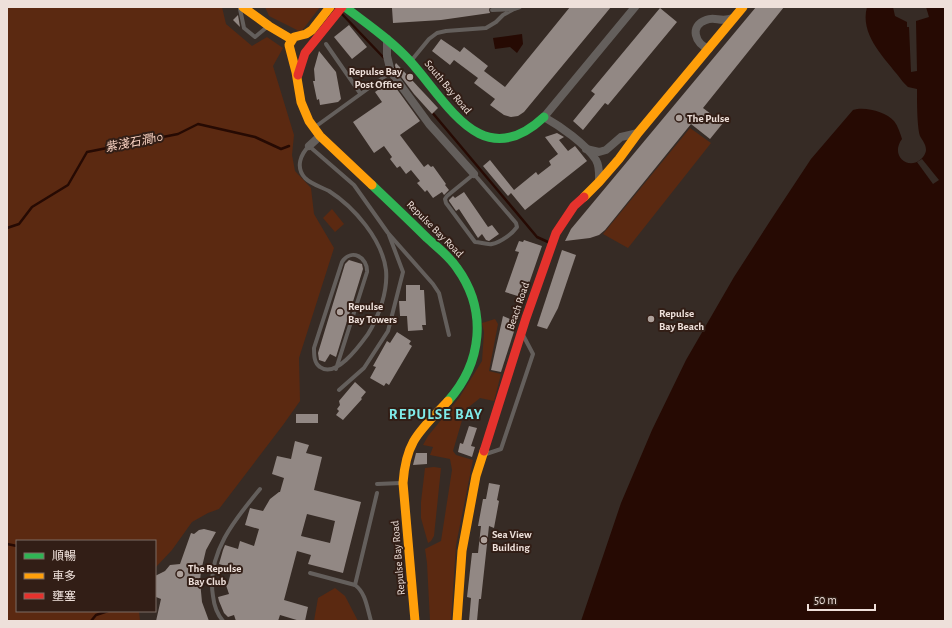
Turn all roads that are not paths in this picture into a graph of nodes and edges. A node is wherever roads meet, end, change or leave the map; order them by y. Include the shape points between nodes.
1 (239, 7) edge
2 (243, 7) edge
3 (330, 7) edge
4 (342, 7) edge
5 (345, 7) edge
6 (520, 7) edge
7 (635, 7) edge
8 (743, 7) edge
9 (514, 9) junction
10 (492, 10) dead end
11 (734, 18) junction
12 (269, 26) junction
13 (321, 26) junction
14 (294, 41) junction
15 (386, 43) junction
16 (326, 44) dead end
17 (709, 49) junction
18 (307, 51) junction
19 (410, 61) junction
20 (389, 68) junction
21 (298, 82) junction
22 (360, 93) junction
23 (544, 117) junction
24 (313, 128) junction
25 (638, 133) junction
26 (320, 136) junction
27 (309, 146) junction
28 (586, 150) junction
29 (474, 174) junction
30 (599, 182) junction
31 (388, 233) junction
32 (522, 331) junction
33 (449, 335) dead end
34 (336, 368) junction
35 (339, 390) dead end
36 (482, 456) junction
37 (403, 483) junction
38 (377, 484) dead end
39 (260, 489) dead end
40 (377, 492) dead end
41 (310, 573) dead end
42 (355, 585) junction
43 (223, 621) edge
44 (371, 621) edge
45 (415, 621) edge
46 (456, 621) edge

1 - 12 lane via 244,28 255,37
2 - 12 street
3 - 13 street, Repulse Bay Road
4 - 13 street, Repulse Bay Road
5 - 15 street, South Bay Road
6 - 9 lane
7 - 23 street, South Bay Road
8 - 11 street, Beach Road
9 - 10 lane
9 - 19 lane via 486,28 436,33
11 - 17 street, Beach Road
11 - 17 street via 728,21 708,19 697,27 698,41 702,47
12 - 14 street
13 - 14 street, Repulse Bay Road
13 - 18 street, Repulse Bay Road
14 - 18 street via 308,39
14 - 18 street via 291,51 296,55
14 - 21 street, Repulse Bay Road via 294,63
15 - 19 street, South Bay Road
15 - 20 street
16 - 22 lane
17 - 25 street, Beach Road
18 - 21 street, Repulse Bay Road via 300,65
19 - 23 street, South Bay Road via 461,122 479,135 498,139 515,137 536,126
20 - 22 lane
20 - 29 street via 429,124
21 - 24 street, Repulse Bay Road via 301,102
22 - 24 lane
23 - 28 street via 563,129
24 - 26 street, Repulse Bay Road
25 - 28 street via 621,137 606,150
25 - 30 street, Beach Road
26 - 27 street
26 - 37 street, Repulse Bay Road via 447,255 464,277 474,304 477,342 470,369 457,390 426,422 415,438 405,461
27 - 31 lane via 354,185
27 - 34 lane via 300,160 300,169 304,177 344,202 357,215 378,246 386,272 382,301 374,323 353,353
28 - 30 street via 596,160 600,174
29 - 29 lane via 517,227 508,236 491,244 475,242 445,199
30 - 32 street, Beach Road via 574,206 556,233
31 - 33 lane via 439,293
31 - 35 lane via 403,272 388,331 364,368
32 - 36 street, Beach Road
32 - 36 lane via 533,354 501,448
34 - 34 lane via 323,369 318,366 314,348 342,262 349,255 357,255 364,260 367,272
36 - 46 street, Beach Road via 462,551
37 - 38 lane
37 - 45 street, Repulse Bay Road
39 - 43 lane via 226,534 214,563 214,601
40 - 42 lane
41 - 42 lane
42 - 44 lane via 364,594

